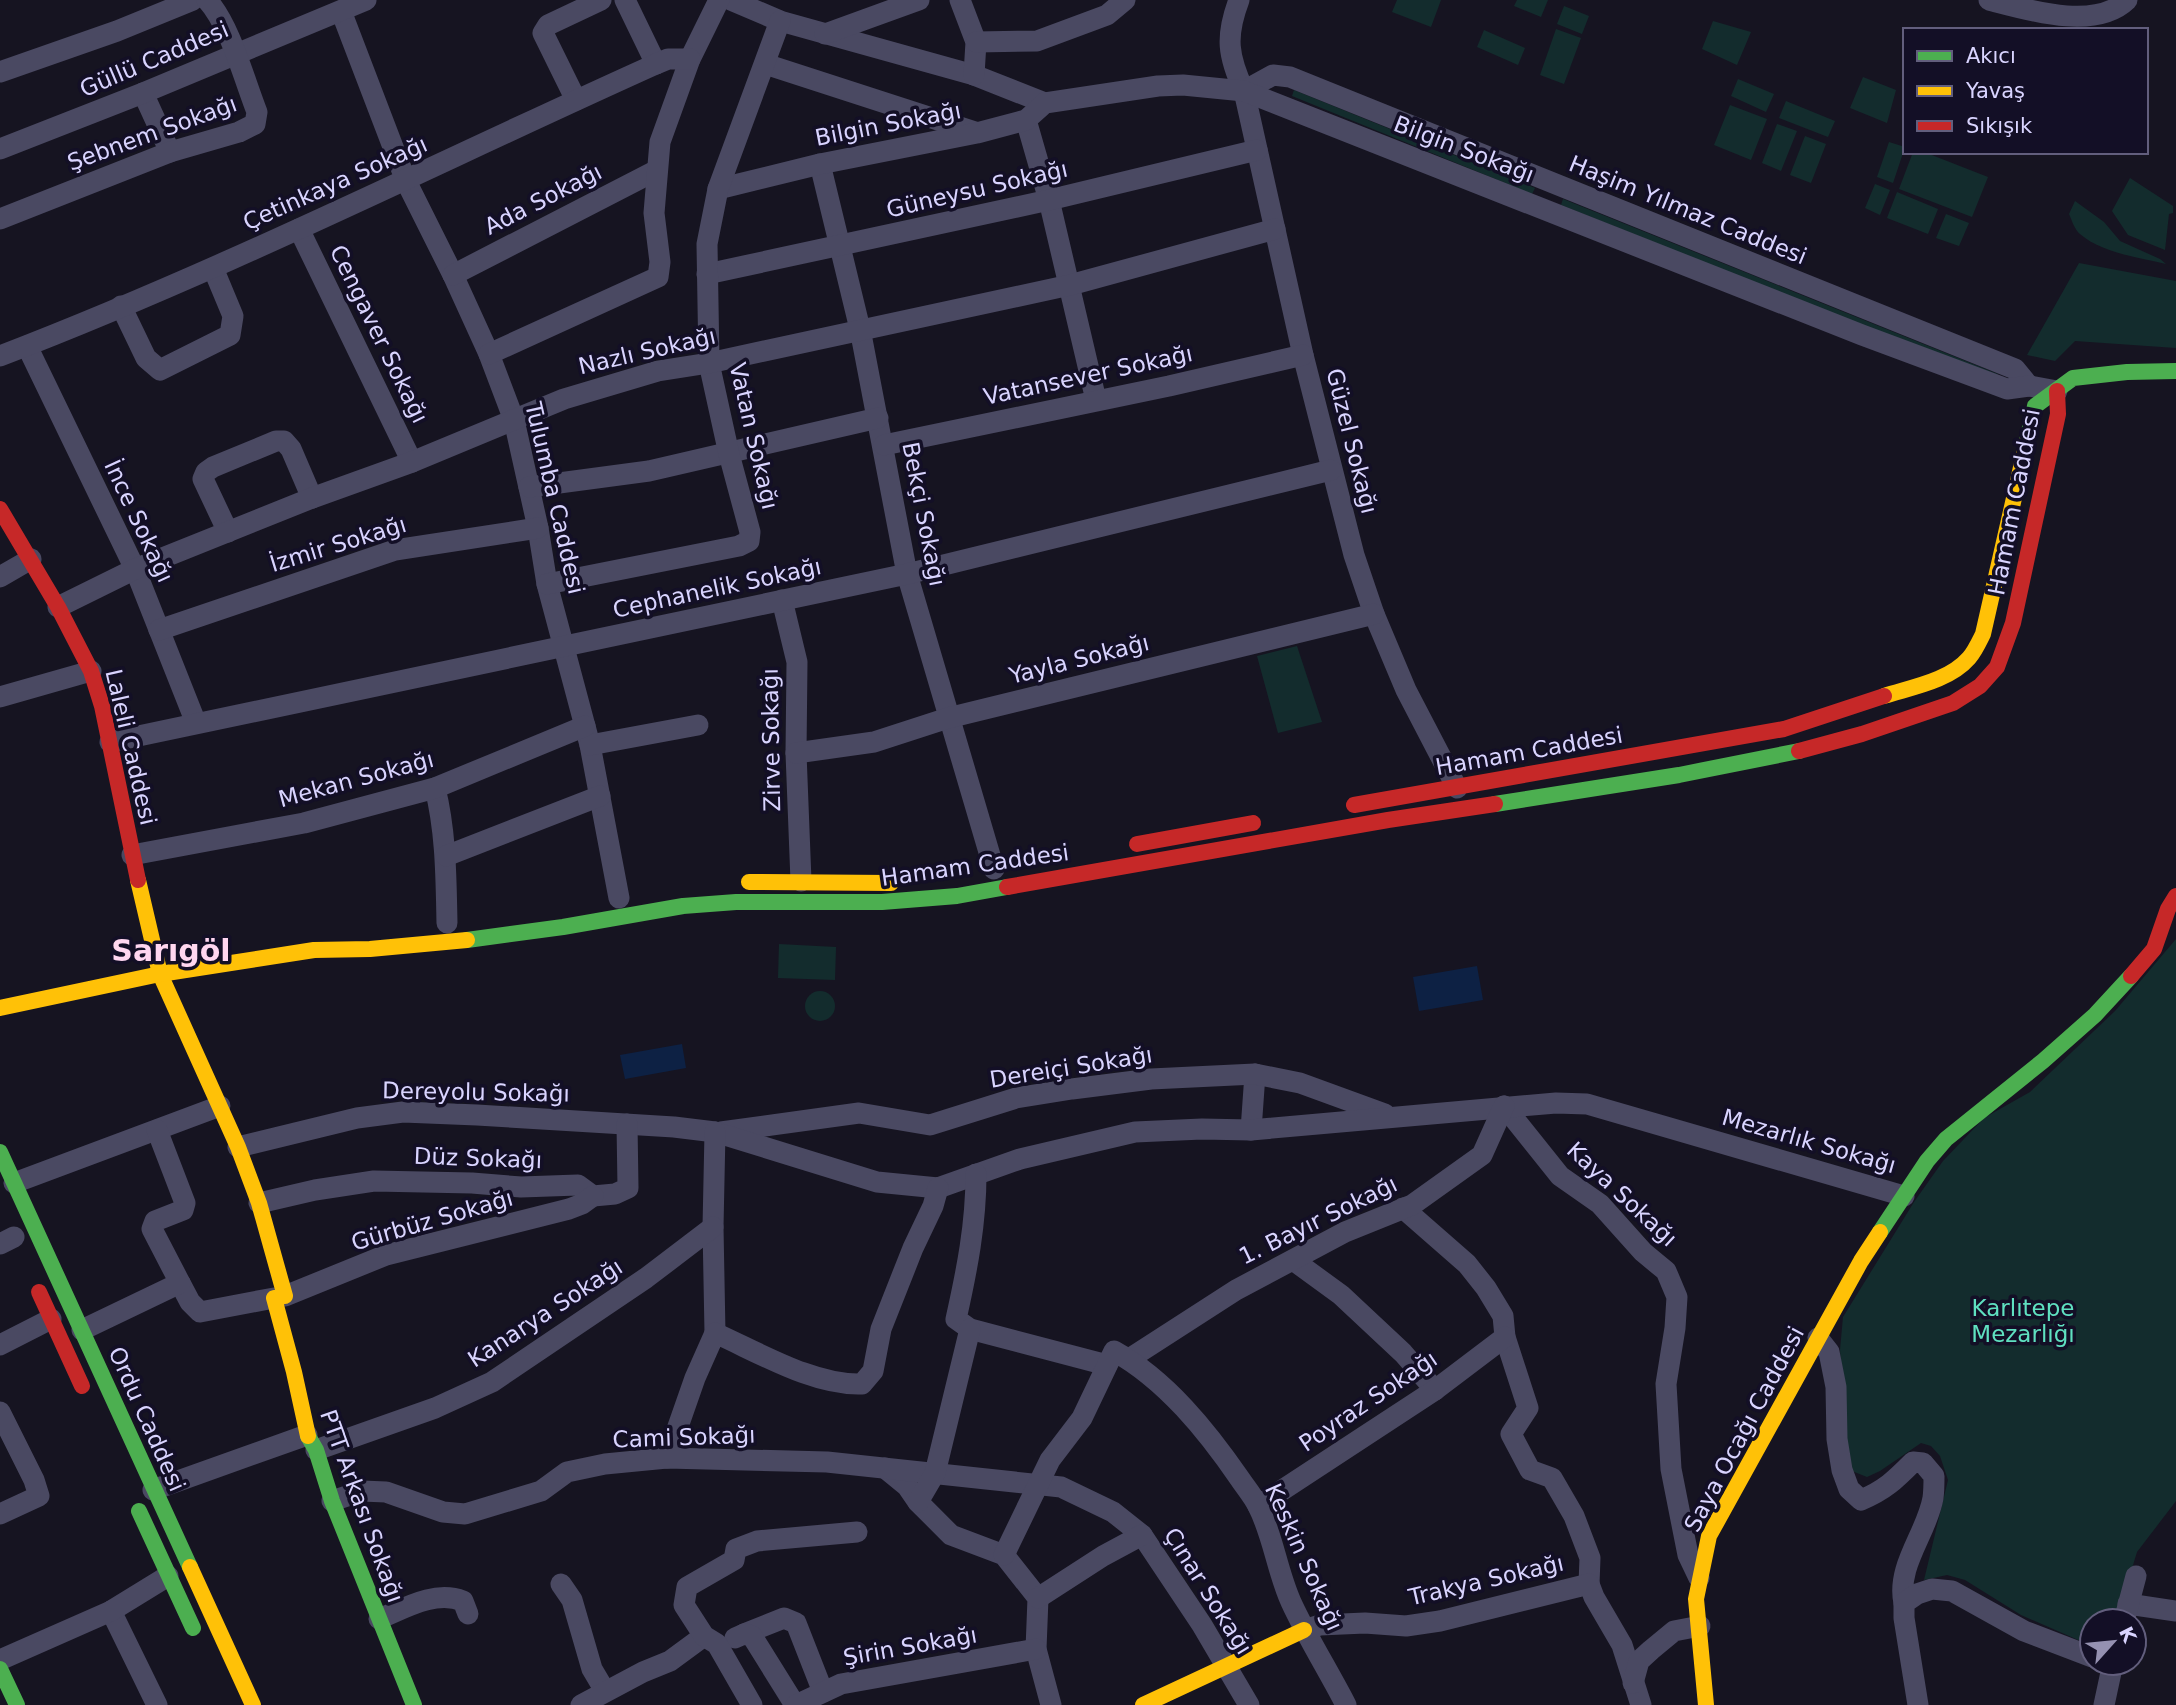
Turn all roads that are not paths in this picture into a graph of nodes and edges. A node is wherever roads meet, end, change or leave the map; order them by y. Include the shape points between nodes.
1 (193, 0) edge
2 (207, 0) edge
3 (366, 0) edge
4 (601, 0) edge
5 (625, 0) edge
6 (719, 0) edge
7 (731, 0) edge
8 (919, 0) edge
9 (960, 0) edge
10 (1125, 0) edge
11 (1238, 0) edge
12 (1989, 0) edge
13 (341, 11) junction
14 (2118, 13) edge
15 (780, 21) junction
16 (825, 34) junction
17 (976, 42) junction
18 (234, 54) junction
19 (690, 59) junction
20 (656, 64) junction
21 (765, 64) junction
22 (0, 72) edge
23 (974, 75) junction
24 (1244, 91) junction
25 (143, 93) junction
26 (576, 100) junction
27 (1045, 103) junction
28 (1026, 120) junction
29 (977, 133) junction
30 (0, 149) edge
31 (1257, 150) junction
32 (170, 152) junction
33 (820, 164) junction
34 (657, 170) junction
35 (406, 181) junction
36 (1554, 184) junction
37 (718, 189) junction
38 (1049, 200) junction
39 (1545, 208) junction
40 (0, 219) edge
41 (299, 229) junction
42 (1275, 229) junction
43 (840, 246) junction
44 (213, 268) junction
45 (707, 274) junction
46 (453, 275) junction
47 (1070, 285) junction
48 (121, 306) junction
49 (860, 329) junction
50 (27, 346) junction
51 (489, 354) junction
52 (1303, 355) junction
53 (0, 356) edge
54 (709, 363) junction
55 (2176, 371) edge
56 (2029, 386) junction
57 (2057, 391) junction
58 (1096, 400) junction
59 (878, 418) junction
60 (514, 420) junction
61 (884, 445) junction
62 (729, 454) junction
63 (412, 462) junction
64 (1331, 470) junction
65 (529, 487) junction
66 (312, 498) junction
67 (0, 509) edge
68 (538, 528) junction
69 (228, 532) junction
70 (31, 559) junction
71 (135, 569) junction
72 (907, 574) junction
73 (0, 577) edge
74 (547, 584) junction
75 (782, 600) junction
76 (58, 607) junction
77 (1374, 614) junction
78 (159, 630) junction
79 (564, 648) junction
80 (91, 671) junction
81 (0, 697) edge
82 (948, 718) junction
83 (196, 723) junction
84 (698, 725) dead end
85 (587, 735) junction
86 (110, 742) junction
87 (796, 753) junction
88 (1514, 777) junction
89 (435, 788) junction
90 (1457, 788) junction
91 (600, 796) junction
92 (1520, 800) junction
93 (1332, 809) dead end
94 (1463, 809) junction
95 (1266, 821) dead end
96 (1117, 847) dead end
97 (132, 855) junction
98 (446, 856) junction
99 (995, 874) junction
100 (801, 881) junction
101 (739, 882) dead end
102 (911, 884) dead end
103 (2176, 897) edge
104 (620, 903) junction
105 (552, 912) dead end
106 (526, 916) dead end
107 (447, 923) dead end
108 (400, 930) dead end
109 (314, 950) junction
110 (160, 974) junction
111 (4, 1009) edge
112 (1255, 1074) junction
113 (220, 1106) junction
114 (1504, 1106) junction
115 (1392, 1117) junction
116 (627, 1124) junction
117 (157, 1130) junction
118 (1251, 1130) junction
119 (715, 1132) junction
120 (238, 1147) junction
121 (0, 1152) edge
122 (976, 1174) junction
123 (13, 1183) junction
124 (938, 1188) junction
125 (593, 1196) junction
126 (1904, 1196) junction
127 (259, 1203) junction
128 (1403, 1208) junction
129 (713, 1227) junction
130 (1293, 1260) junction
131 (30, 1272) dead end
132 (180, 1283) junction
133 (279, 1297) junction
134 (51, 1319) junction
135 (970, 1329) junction
136 (82, 1330) junction
137 (715, 1333) junction
138 (1505, 1337) junction
139 (1818, 1338) junction
140 (0, 1345) edge
141 (1117, 1358) junction
142 (1436, 1390) junction
143 (90, 1404) dead end
144 (0, 1412) edge
145 (311, 1443) junction
146 (667, 1458) junction
147 (885, 1468) junction
148 (935, 1473) junction
149 (1037, 1484) junction
150 (153, 1490) junction
151 (134, 1500) dead end
152 (332, 1501) junction
153 (918, 1502) junction
154 (1258, 1506) junction
155 (0, 1514) edge
156 (857, 1532) dead end
157 (1142, 1535) junction
158 (1003, 1555) junction
159 (168, 1576) junction
160 (2137, 1576) dead end
161 (1699, 1578) junction
162 (561, 1584) dead end
163 (1589, 1584) junction
164 (1038, 1598) junction
165 (1904, 1603) junction
166 (2128, 1607) edge
167 (111, 1611) junction
168 (2176, 1611) edge
169 (2148, 1612) edge
170 (468, 1614) dead end
171 (379, 1619) junction
172 (1700, 1626) junction
173 (1304, 1630) junction
174 (744, 1634) junction
175 (710, 1640) junction
176 (201, 1646) dead end
177 (1036, 1649) junction
178 (2078, 1652) edge
179 (0, 1660) edge
180 (1225, 1667) junction
181 (0, 1669) edge
182 (2109, 1677) edge
183 (1633, 1682) junction
184 (605, 1692) junction
185 (824, 1692) junction
186 (17, 1705) edge
187 (158, 1705) edge
188 (253, 1705) edge
189 (415, 1705) edge
190 (581, 1705) edge
191 (752, 1705) edge
192 (795, 1705) edge
193 (1051, 1705) edge
194 (1143, 1705) edge
195 (1249, 1705) edge
196 (1346, 1705) edge
197 (1627, 1705) edge
198 (1641, 1705) edge
199 (1706, 1705) edge
200 (1919, 1705) edge
201 (2104, 1705) edge

1 - 22 street
2 - 18 street
3 - 13 street, Güllü Caddesi
4 - 26 street via 548,24 543,33
5 - 20 street
6 - 19 street
7 - 15 street
8 - 16 street
9 - 17 street
10 - 17 street via 1107,15 1037,41
11 - 24 street, Güzel Sokağı via 1228,46
12 - 14 street via 2075,16
13 - 18 street, Güllü Caddesi
13 - 35 street, Tulumba Caddesi
15 - 16 street
15 - 21 street, Vatan Sokağı
16 - 23 street
17 - 23 street
18 - 25 street, Güllü Caddesi
18 - 32 street, Şebnem Sokağı via 257,112 255,124
19 - 20 street, Çetinkaya Sokağı
19 - 34 street via 660,142
20 - 26 street, Çetinkaya Sokağı
21 - 29 street
21 - 37 street, Vatan Sokağı
23 - 27 street
24 - 27 street, Bilgin Sokağı via 1158,86
24 - 31 street, Güzel Sokağı
24 - 36 street, Haşim Yılmaz Caddesi via 1273,75 1290,77
24 - 39 street, Bilgin Sokağı
25 - 30 street, Güllü Caddesi
25 - 32 street
26 - 35 street, Çetinkaya Sokağı
27 - 28 street, Bilgin Sokağı
28 - 29 street, Bilgin Sokağı
28 - 38 street
29 - 33 street, Bilgin Sokağı
31 - 38 street, Güneysu Sokağı
31 - 42 street, Güzel Sokağı
32 - 40 street, Şebnem Sokağı
33 - 37 street, Bilgin Sokağı
33 - 43 street, Bekçi Sokağı
34 - 46 street, Ada Sokağı
34 - 51 street via 658,277
35 - 41 street, Çetinkaya Sokağı
35 - 46 street, Tulumba Caddesi
36 - 39 street
36 - 56 street, Haşim Yılmaz Caddesi via 2015,369
37 - 45 street, Vatan Sokağı via 707,244
38 - 43 street, Güneysu Sokağı
38 - 47 street
39 - 56 street, Bilgin Sokağı via 2007,389
41 - 44 street, Çetinkaya Sokağı
41 - 63 street, Cengaver Sokağı
42 - 47 street, Nazlı Sokağı
42 - 52 street, Güzel Sokağı
43 - 45 street, Güneysu Sokağı
43 - 49 street, Bekçi Sokağı
44 - 48 street, Çetinkaya Sokağı
44 - 48 street via 233,316 230,335 160,370 146,358
45 - 54 street, Vatan Sokağı
46 - 51 street, Tulumba Caddesi
47 - 49 street, Nazlı Sokağı
47 - 58 street
48 - 50 street, Çetinkaya Sokağı
49 - 54 street, Nazlı Sokağı
49 - 59 street, Bekçi Sokağı
50 - 53 street, Çetinkaya Sokağı
50 - 71 street, İnce Sokağı
51 - 60 street, Tulumba Caddesi
52 - 58 street, Vatansever Sokağı
52 - 64 street, Güzel Sokağı
54 - 60 street, Nazlı Sokağı via 658,371
54 - 62 street, Vatan Sokağı
55 - 57 main road via 2073,378
56 - 57 street, Bilgin Sokağı
57 - 88 main road, Hamam Caddesi via 2035,406 1983,634 1960,667 1929,682 1784,729
57 - 92 main road, Hamam Caddesi via 2058,414 2013,623 1997,667 1980,686 1953,703 1777,757
58 - 61 street, Vatansever Sokağı
59 - 61 street, Bekçi Sokağı
59 - 62 street
60 - 63 street, Nazlı Sokağı
60 - 65 street, Tulumba Caddesi
61 - 72 street, Bekçi Sokağı
62 - 65 street via 649,471
62 - 74 street, Vatan Sokağı via 749,541
63 - 66 street, Nazlı Sokağı
64 - 72 street, Cephanelik Sokağı
64 - 77 street, Güzel Sokağı
65 - 68 street, Tulumba Caddesi
66 - 69 street, Nazlı Sokağı
66 - 69 street via 291,449 276,441 206,472 203,479
67 - 70 main road, Laleli Caddesi
68 - 74 street, Tulumba Caddesi
68 - 78 street, İzmir Sokağı via 395,550
69 - 71 street, Nazlı Sokağı
70 - 73 street
70 - 76 main road, Laleli Caddesi
71 - 76 street, Nazlı Sokağı
71 - 78 street, İnce Sokağı
72 - 75 street, Cephanelik Sokağı
72 - 82 street, Bekçi Sokağı
74 - 79 street, Tulumba Caddesi
75 - 79 street, Cephanelik Sokağı
75 - 87 street, Zirve Sokağı via 797,662
76 - 80 main road, Laleli Caddesi
77 - 82 street, Yayla Sokağı
77 - 90 street, Güzel Sokağı via 1406,690
78 - 83 street, İnce Sokağı
79 - 83 street, Cephanelik Sokağı
79 - 85 street, Tulumba Caddesi
80 - 81 street
80 - 86 main road, Laleli Caddesi
82 - 87 street, Yayla Sokağı via 874,743
82 - 99 street, Bekçi Sokağı
83 - 86 street, Cephanelik Sokağı
84 - 85 street, Mekan Sokağı
85 - 89 street, Mekan Sokağı
85 - 91 street, Tulumba Caddesi
86 - 97 main road, Laleli Caddesi
87 - 100 street, Zirve Sokağı
88 - 90 main road, Hamam Caddesi
88 - 92 main road
89 - 97 street, Mekan Sokağı via 304,823
89 - 98 street
90 - 93 main road, Hamam Caddesi
90 - 94 main road
91 - 98 street
91 - 104 street, Tulumba Caddesi
92 - 94 main road, Hamam Caddesi
94 - 99 main road, Hamam Caddesi
95 - 96 main road
97 - 110 main road, Laleli Caddesi
98 - 107 street
99 - 104 main road, Hamam Caddesi via 924,900
100 - 101 main road, Hamam Caddesi
100 - 102 main road, Hamam Caddesi
103 - 126 main road, Mezarlık Sokağı via 2154,948 2129,978 2043,1061 1946,1139
104 - 109 main road, Hamam Caddesi via 442,944
105 - 106 main road
108 - 109 main road, Hamam Caddesi via 360,934
109 - 110 main road, Hamam Caddesi
110 - 111 main road, Hamam Caddesi
110 - 113 main road, PTT Arkası Sokağı
112 - 115 street, Dereiçi Sokağı via 1300,1083
112 - 118 street
112 - 119 street, Dereiçi Sokağı via 1151,1079 1060,1091 1016,1098 930,1125 859,1113
113 - 117 street
113 - 120 main road, PTT Arkası Sokağı
114 - 115 street, Mezarlık Sokağı
114 - 126 street, Mezarlık Sokağı via 1587,1104
114 - 128 street, 1. Bayır Sokağı via 1482,1155
114 - 161 street, Kaya Sokağı via 1560,1176 1600,1205 1667,1271 1677,1297 1666,1384 1671,1469 1688,1555
115 - 118 street, Mezarlık Sokağı
116 - 119 street, Dereyolu Sokağı
116 - 120 street, Dereyolu Sokağı via 402,1112 357,1118
116 - 125 street via 628,1188
117 - 123 street
117 - 132 street via 185,1203 183,1210 155,1222 152,1229
118 - 122 street, Mezarlık Sokağı via 1135,1132
119 - 124 street via 877,1182
119 - 129 street
120 - 127 main road, PTT Arkası Sokağı
121 - 123 main road, Ordu Caddesi
122 - 124 street, Mezarlık Sokağı
122 - 135 street via 970,1261 956,1319
123 - 136 main road, Ordu Caddesi
124 - 137 street via 881,1329 873,1371 862,1384 841,1384 789,1366
125 - 127 street, Düz Sokağı via 578,1185 374,1181
125 - 133 street, Gürbüz Sokağı via 569,1209 386,1255
126 - 139 main road, Saya Ocağı Caddesi
127 - 133 main road, PTT Arkası Sokağı
128 - 130 street, 1. Bayır Sokağı
128 - 138 street via 1467,1264 1486,1288 1503,1316
129 - 137 street
129 - 145 street, Kanarya Sokağı via 492,1382 435,1408
130 - 141 street, 1. Bayır Sokağı
130 - 142 street via 1341,1295
131 - 134 main road, Ordu Caddesi
132 - 133 street via 200,1312
132 - 136 street
133 - 145 main road, PTT Arkası Sokağı
134 - 140 street
134 - 143 main road, Ordu Caddesi
135 - 141 street
135 - 148 street
136 - 150 main road, Ordu Caddesi
137 - 146 street
138 - 142 street, Poyraz Sokağı
138 - 163 street via 1528,1408 1511,1434 1530,1470 1552,1478 1574,1516 1590,1558
139 - 161 main road, Saya Ocağı Caddesi via 1709,1536
139 - 165 street via 1829,1352 1836,1387 1837,1439 1849,1489 1861,1500 1890,1486 1913,1462 1923,1463 1934,1476 1933,1497 1905,1572
141 - 149 street
141 - 154 street, Keskin Sokağı via 1167,1392 1215,1443
142 - 154 street, Poyraz Sokağı
144 - 155 street via 40,1496
145 - 150 street, Kanarya Sokağı
145 - 152 main road, PTT Arkası Sokağı
146 - 147 street, Cami Sokağı
146 - 152 street, Cami Sokağı via 567,1472 541,1491 465,1514 443,1512 386,1492 362,1491
147 - 148 street, Cami Sokağı
147 - 153 street
148 - 149 street, Cami Sokağı
148 - 153 street
149 - 157 street, Çınar Sokağı via 1061,1487 1113,1513
149 - 158 street
150 - 188 main road, Ordu Caddesi
151 - 159 main road, Ordu Caddesi
152 - 171 main road, PTT Arkası Sokağı
153 - 158 street via 951,1535
154 - 173 street, Keskin Sokağı
156 - 175 street via 768,1539 736,1549 734,1560 687,1587 684,1605
157 - 164 street
157 - 180 street, Çınar Sokağı
158 - 164 street
159 - 167 street
159 - 176 main road, Ordu Caddesi
160 - 166 street
161 - 172 main road, Saya Ocağı Caddesi
162 - 184 street via 572,1600 592,1669
163 - 173 street, Trakya Sokağı via 1406,1626 1365,1623
163 - 183 street, Trakya Sokağı via 1622,1645
164 - 177 street
165 - 178 street via 1932,1589 1951,1591 2024,1631
165 - 200 street
167 - 179 street
167 - 187 street
168 - 169 street
170 - 171 street via 463,1601 450,1596 418,1602
171 - 189 main road, PTT Arkası Sokağı
172 - 183 street via 1674,1631 1658,1644 1639,1661
172 - 199 main road, Saya Ocağı Caddesi
173 - 180 main road
173 - 196 street, Keskin Sokağı
174 - 175 street
174 - 185 street via 784,1618 796,1623
174 - 192 street via 752,1636
175 - 184 street
175 - 191 street
177 - 185 street, Şirin Sokağı via 841,1684
177 - 193 street
180 - 194 main road
180 - 195 street, Çınar Sokağı
181 - 186 main road
182 - 201 street
183 - 197 street
183 - 198 street, Trakya Sokağı
184 - 190 street
185 - 192 street, Şirin Sokağı

